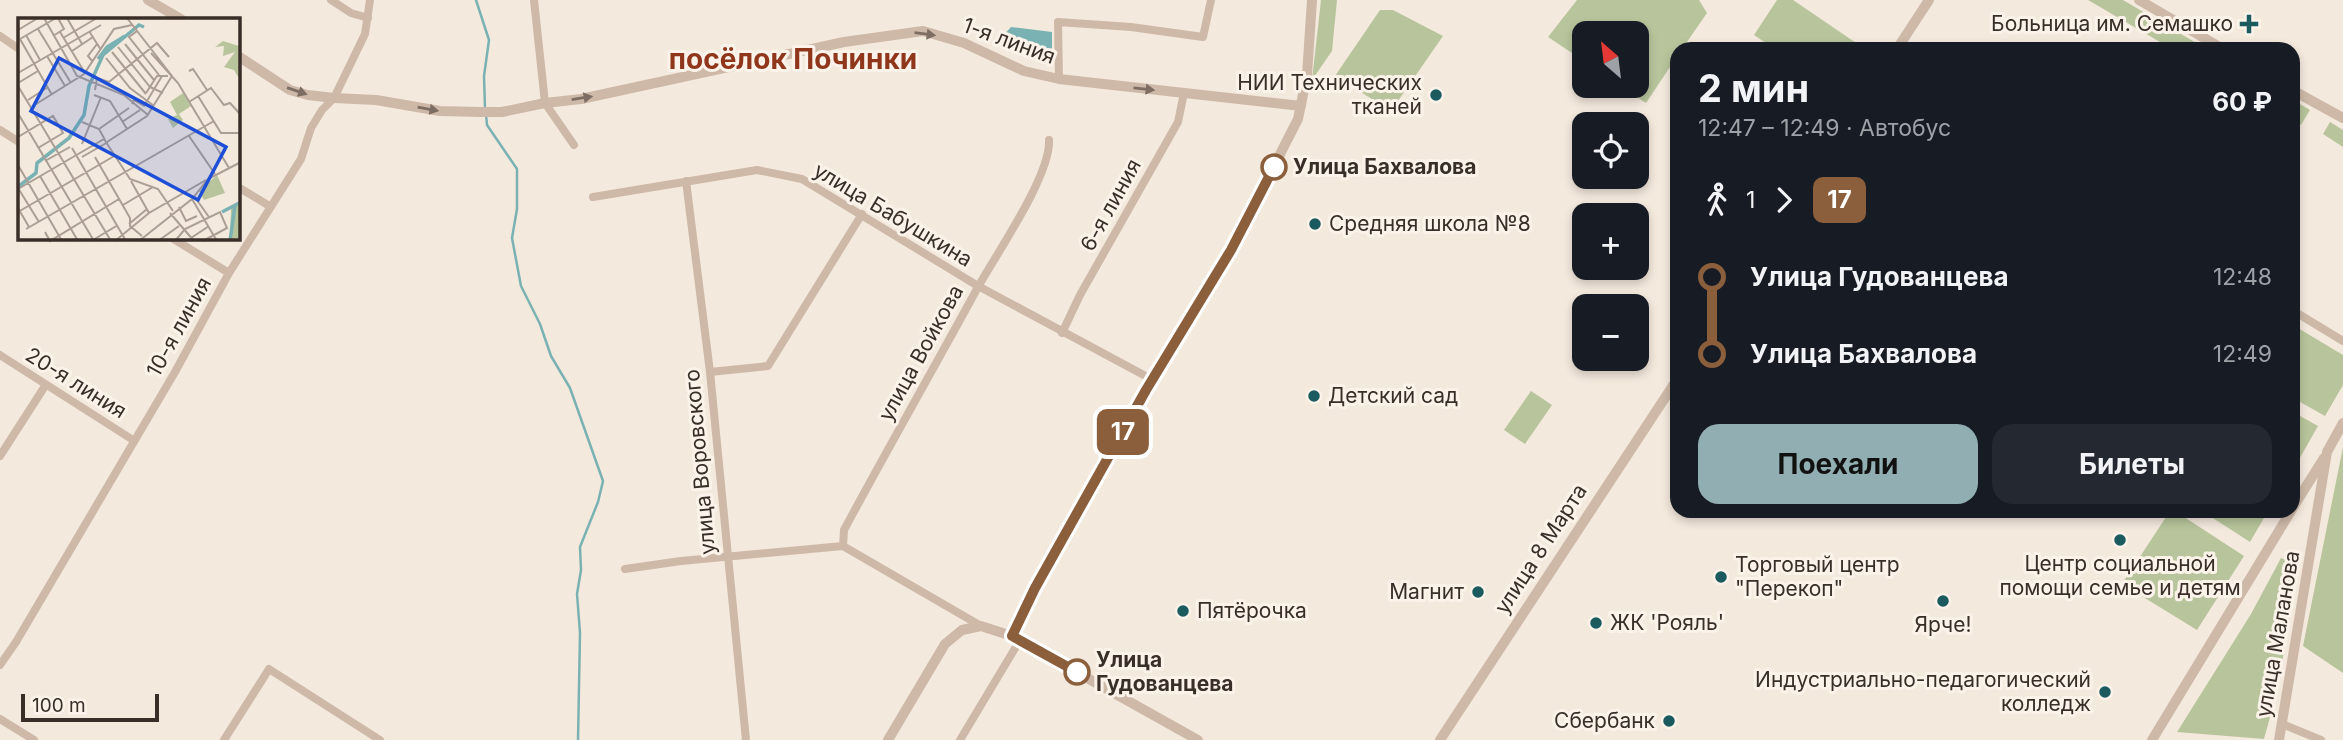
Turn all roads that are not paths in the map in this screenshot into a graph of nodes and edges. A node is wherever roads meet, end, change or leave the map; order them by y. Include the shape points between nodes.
1 (148, 0) edge
2 (331, 0) edge
3 (370, 0) edge
4 (534, 0) edge
5 (1211, 0) edge
6 (1312, 0) edge
7 (1929, 0) edge
8 (2139, 0) edge
9 (175, 18) edge
10 (368, 18) junction
11 (0, 36) edge
12 (1902, 42) edge
13 (2211, 42) edge
14 (18, 48) edge
15 (240, 57) edge
16 (1059, 79) junction
17 (1184, 93) junction
18 (2300, 94) edge
19 (334, 99) junction
20 (545, 103) junction
21 (1301, 106) junction
22 (2343, 118) edge
23 (0, 130) edge
24 (1049, 139) dead end
25 (18, 141) edge
26 (574, 145) dead end
27 (686, 181) junction
28 (240, 188) edge
29 (593, 197) dead end
30 (271, 207) junction
31 (862, 214) junction
32 (175, 240) edge
33 (229, 273) junction
34 (978, 286) junction
35 (2300, 315) edge
36 (1062, 333) junction
37 (2343, 341) edge
38 (0, 355) edge
39 (710, 372) junction
40 (1153, 380) junction
41 (45, 386) junction
42 (1670, 390) edge
43 (2343, 423) edge
44 (133, 440) junction
45 (2327, 452) junction
46 (0, 456) edge
47 (2300, 497) edge
48 (2287, 518) edge
49 (843, 546) junction
50 (726, 556) junction
51 (625, 569) dead end
52 (981, 626) junction
53 (1016, 638) junction
54 (0, 665) edge
55 (0, 719) edge
56 (2281, 724) junction
57 (1179, 736) edge
58 (34, 740) edge
59 (224, 740) edge
60 (380, 740) edge
61 (746, 740) edge
62 (888, 740) edge
63 (960, 740) edge
64 (1198, 740) edge
65 (1440, 740) edge
66 (2152, 740) edge
67 (2279, 740) edge
68 (2321, 740) edge

1 - 9 street
2 - 10 street
3 - 10 street, 10-я линия
4 - 20 street
5 - 16 street via 1203,37 1058,22
6 - 21 street
7 - 12 street
8 - 13 street
10 - 19 street, 10-я линия
11 - 14 street
15 -> 19 street, 1-я линия via 290,90
16 -> 17 street, 1-я линия
20 -> 16 street, 1-я линия via 632,89 844,42 923,31 964,43 1024,71
17 - 21 street, 1-я линия
17 - 36 street, 6-я линия via 1178,122
18 - 22 street
19 -> 20 street, 1-я линия via 485,112
19 - 30 street, 10-я линия via 310,128 301,159
20 - 26 street
21 - 40 street via 1231,250
23 - 25 street
24 - 34 street, улица Войкова via 1039,177
27 - 29 street, улица Бабушкина
27 - 31 street, улица Бабушкина via 757,170 802,179
27 - 39 street, улица Воровского
28 - 30 street
30 - 33 street, 10-я линия
31 - 34 street, улица Бабушкина
31 - 39 street via 768,366
32 - 33 street
33 - 44 street, 10-я линия
34 - 36 street, улица Бабушкина
34 - 49 street, улица Войкова via 844,530
35 - 37 street
36 - 40 street, улица Бабушкина
38 - 41 street, 20-я линия
39 - 50 street, улица Воровского
40 - 53 street via 1035,588
41 - 44 street, 20-я линия
41 - 46 street
42 - 65 street, улица 8 Марта
43 - 45 street, улица Маланова
44 - 54 street, 10-я линия
45 - 47 street, улица Маланова
45 - 56 street, улица Маланова
48 - 66 street, улица Маланова
49 - 50 street
49 - 52 street
50 - 51 street
50 - 61 street, улица Воровского
52 - 53 street
52 - 62 street via 961,630 945,644
53 - 57 street
53 - 63 street
55 - 58 street
56 - 67 street, улица Маланова
56 - 68 street
57 - 64 street
59 - 60 street via 269,669

